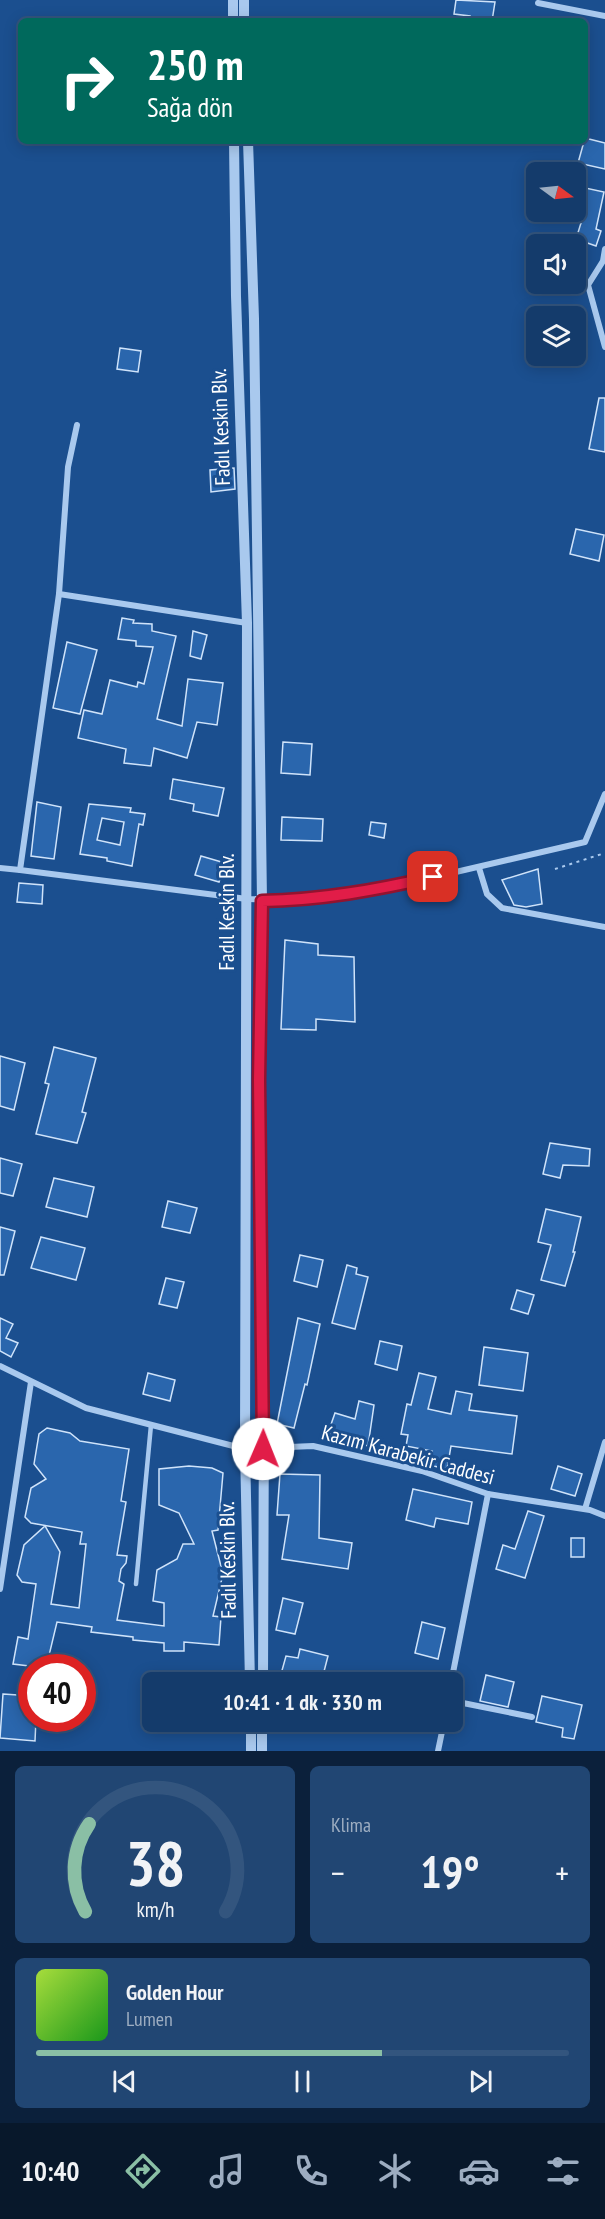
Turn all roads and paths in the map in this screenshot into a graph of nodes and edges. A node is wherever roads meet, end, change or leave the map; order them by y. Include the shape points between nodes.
1 (233, 0) edge
2 (244, 0) edge
3 (538, 3) dead end
4 (605, 16) edge
5 (233, 18) edge
6 (244, 18) edge
7 (234, 144) edge
8 (248, 144) edge
9 (605, 249) edge
10 (605, 347) edge
11 (77, 425) dead end
12 (59, 594) junction
13 (247, 623) junction
14 (605, 794) edge
15 (605, 853) edge
16 (0, 868) edge
17 (478, 868) junction
18 (555, 869) dead end
19 (20, 870) junction
20 (247, 899) junction
21 (262, 901) junction
22 (605, 927) edge
23 (0, 1366) edge
24 (31, 1382) junction
25 (151, 1425) junction
26 (605, 1442) edge
27 (244, 1449) junction
28 (263, 1449) junction
29 (488, 1494) junction
30 (585, 1509) junction
31 (605, 1516) edge
32 (136, 1584) dead end
33 (0, 1589) edge
34 (250, 1672) edge
35 (263, 1672) edge
36 (454, 1672) edge
37 (463, 1703) edge
38 (532, 1717) dead end
39 (251, 1732) edge
40 (262, 1732) edge
41 (442, 1732) edge
42 (251, 1751) edge
43 (262, 1751) edge
44 (438, 1751) edge

1 - 5 street
2 - 6 street
3 - 4 street
7 - 13 street, Fadıl Keskin Blv.
8 - 21 street, Fadıl Keskin Blv.
9 - 10 street via 603,261 588,285
11 - 12 street via 68,467
12 - 13 street
12 - 19 street
13 - 20 street, Fadıl Keskin Blv.
14 - 17 street via 585,842
15 - 18 path
16 - 19 street
17 - 21 street via 370,892
17 - 22 street via 487,894 502,908
19 - 20 street
20 - 21 street
20 - 27 street, Fadıl Keskin Blv.
21 - 28 street, Fadıl Keskin Blv. via 259,1080
23 - 24 street, Kazım Karabekir Caddesi
24 - 25 street, Kazım Karabekir Caddesi via 86,1408
24 - 33 street
25 - 27 street, Kazım Karabekir Caddesi
25 - 32 lane
26 - 30 street
27 - 28 street, Kazım Karabekir Caddesi
27 - 34 street, Fadıl Keskin Blv.
28 - 29 street, Kazım Karabekir Caddesi via 313,1446 422,1472
28 - 35 street, Fadıl Keskin Blv.
29 - 30 street, Kazım Karabekir Caddesi
29 - 36 street
30 - 31 street, Kazım Karabekir Caddesi
37 - 38 street
39 - 42 street
40 - 43 street
41 - 44 street

